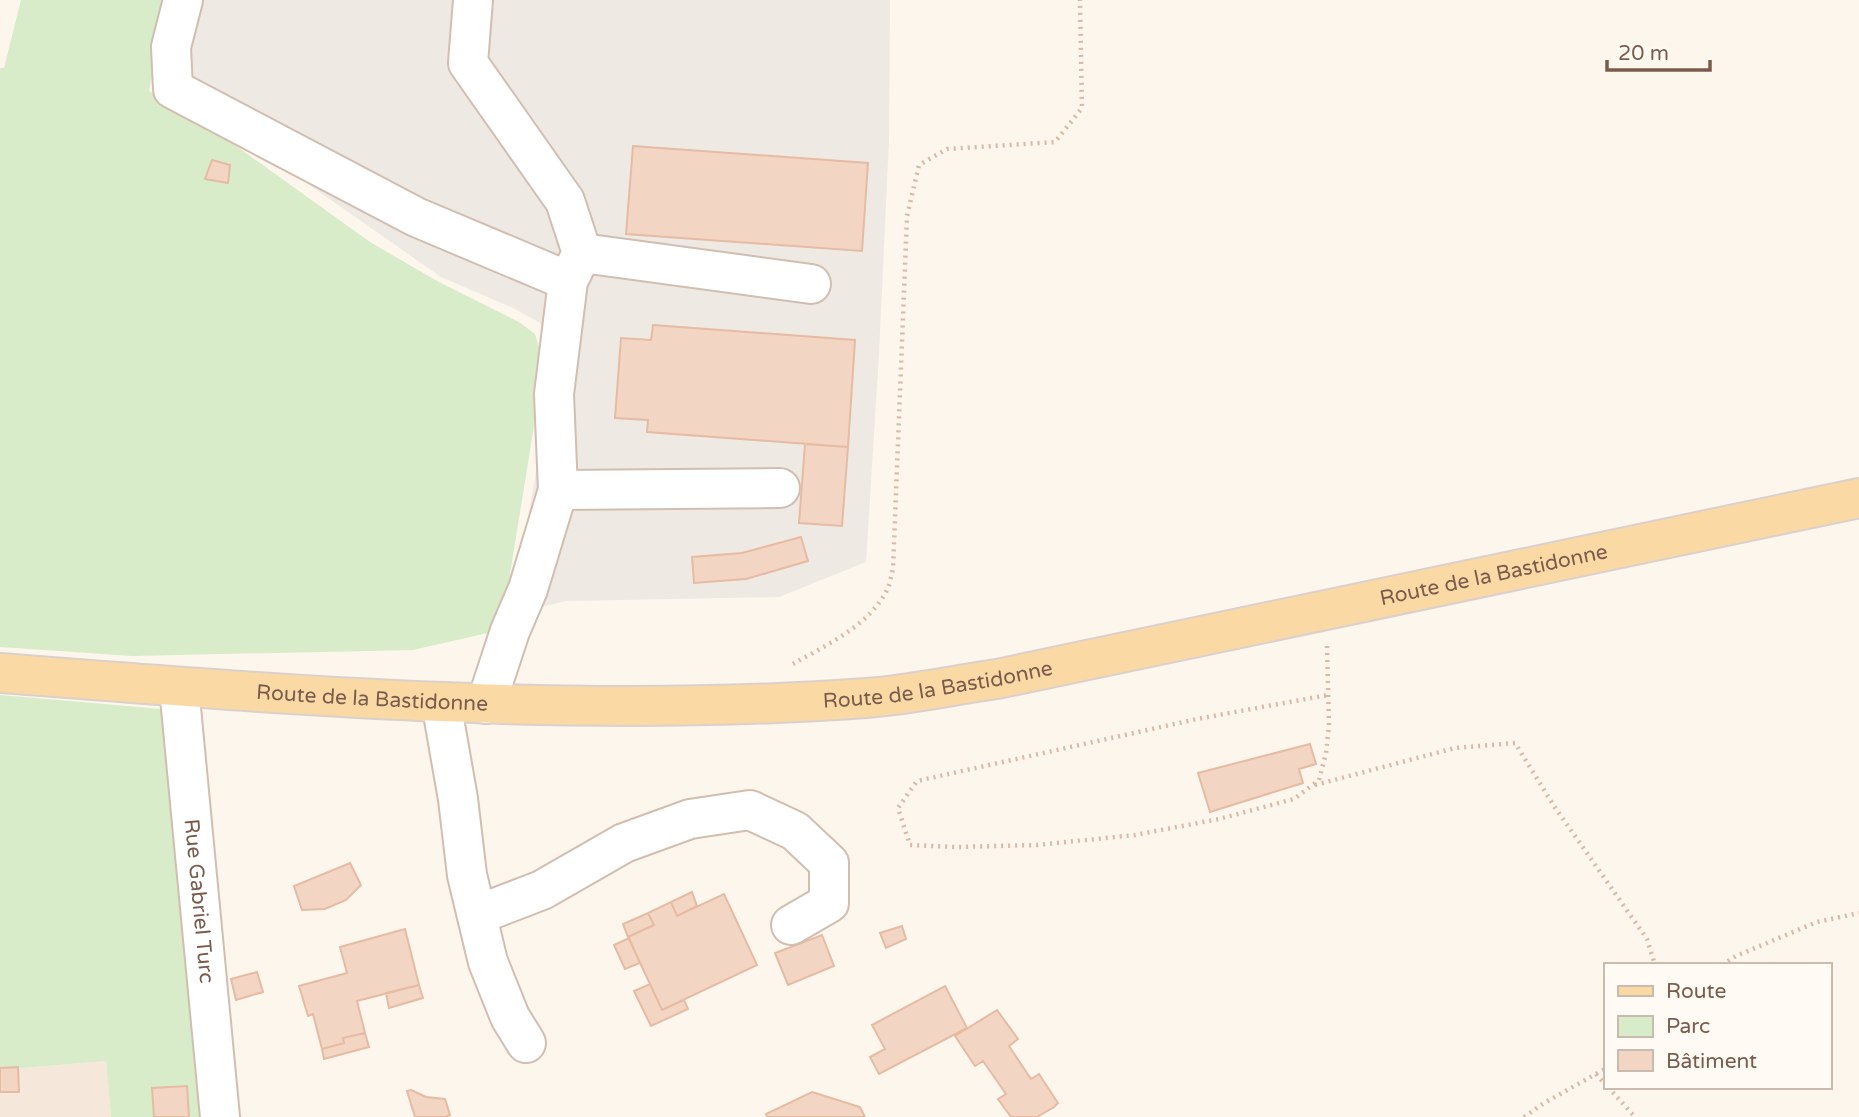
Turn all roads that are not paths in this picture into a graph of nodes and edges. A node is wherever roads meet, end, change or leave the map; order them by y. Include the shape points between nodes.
1 (183, 0) edge
2 (473, 0) edge
3 (575, 267) junction
4 (811, 284) dead end
5 (780, 488) dead end
6 (558, 490) junction
7 (1859, 498) edge
8 (0, 673) edge
9 (179, 687) junction
10 (442, 702) junction
11 (486, 704) junction
12 (477, 915) junction
13 (791, 925) dead end
14 (526, 1044) dead end
15 (220, 1117) edge

1 - 3 street via 171,47 173,89 416,217
2 - 3 street via 468,63 565,201
3 - 4 street
3 - 6 street via 554,394
5 - 6 street
6 - 11 street
7 - 11 main road, Route de la Bastidonne via 997,679 869,698 768,703
8 - 9 main road, Route de la Bastidonne
9 - 10 main road, Route de la Bastidonne
9 - 15 street, Rue Gabriel Turc
10 - 11 main road, Route de la Bastidonne
10 - 12 street
12 - 13 street via 542,890 624,844 690,820 750,810 795,831 829,863 829,903
12 - 14 street via 492,973

